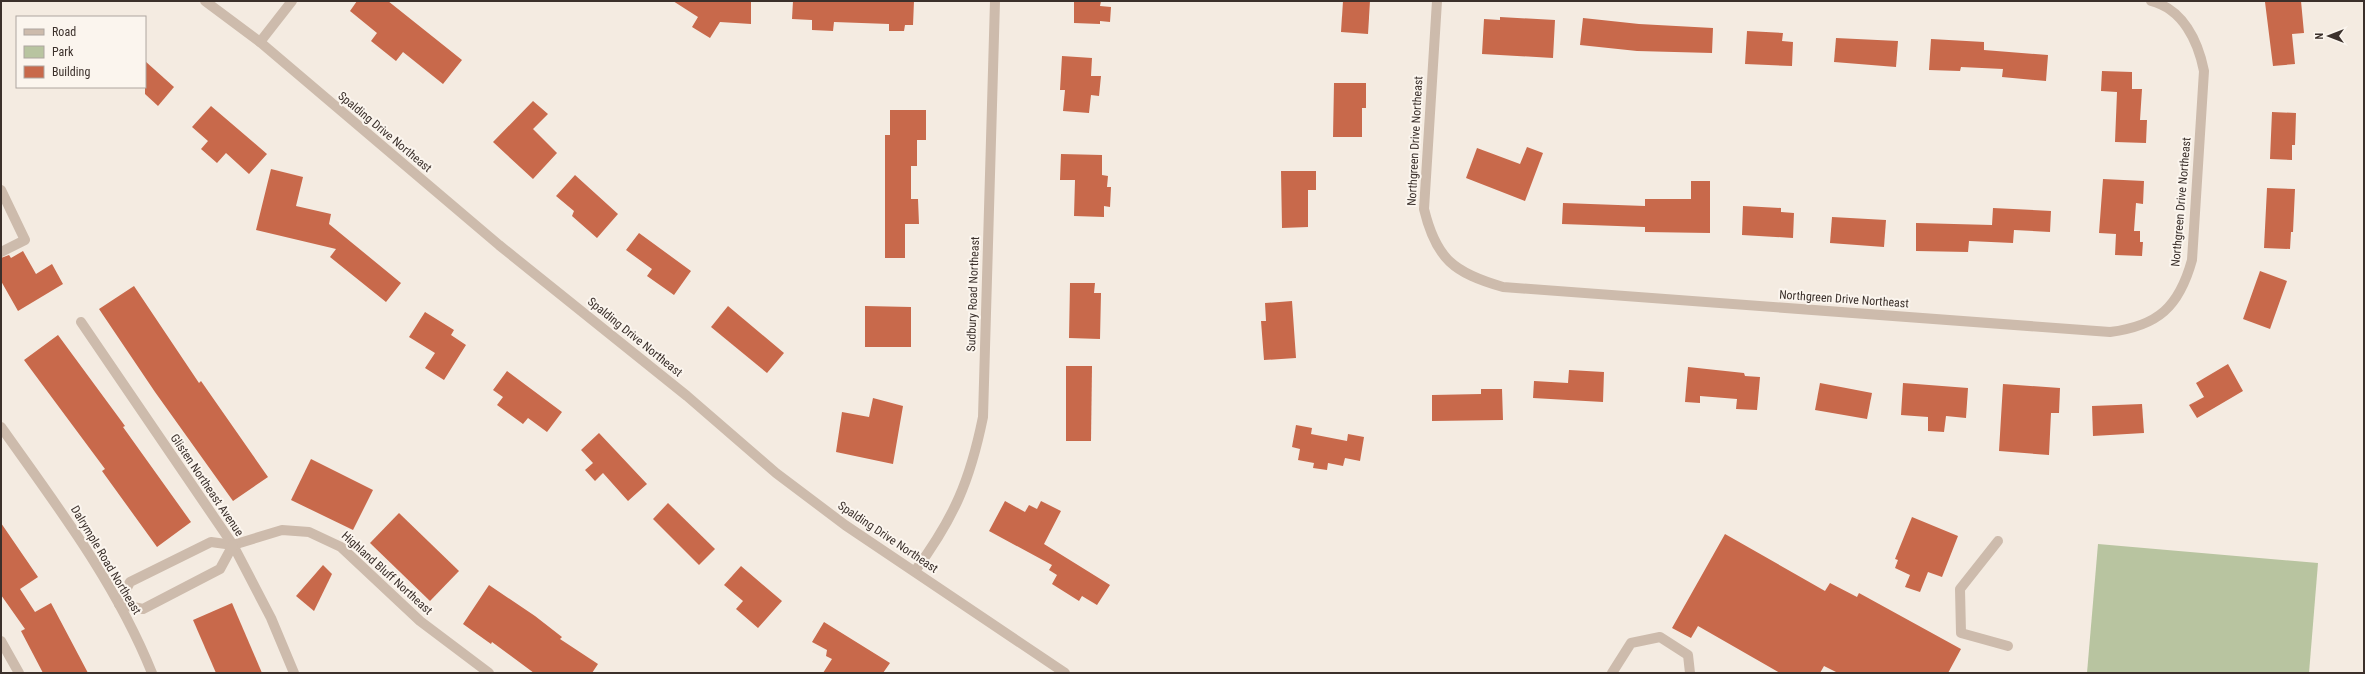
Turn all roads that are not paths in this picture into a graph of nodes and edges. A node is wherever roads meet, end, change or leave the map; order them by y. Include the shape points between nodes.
1 (205, 1) edge
2 (292, 1) edge
3 (994, 1) edge
4 (1436, 1) edge
5 (2151, 1) edge
6 (260, 42) junction
7 (1, 190) edge
8 (1, 252) edge
9 (81, 322) dead end
10 (1, 427) edge
11 (1998, 541) dead end
12 (233, 545) junction
13 (915, 571) junction
14 (120, 604) junction
15 (1, 640) edge
16 (2008, 646) dead end
17 (20, 673) edge
18 (152, 673) edge
19 (294, 673) edge
20 (489, 673) edge
21 (1065, 673) edge
22 (1612, 673) edge
23 (1690, 673) edge

1 - 6 street, Spalding Drive Northeast
2 - 6 street
3 - 13 street, Sudbury Road Northeast via 983,417 975,458 959,501 939,538
4 - 5 street, Northgreen Drive Northeast via 1424,209 1429,231 1440,251 1456,268 1473,279 1503,287 2110,332 2133,329 2160,315 2173,303 2185,284 2192,260 2204,71 2200,49 2189,30 2175,14
6 - 13 street, Spalding Drive Northeast via 493,240 688,396 776,473 845,525
7 - 8 street via 25,240
9 - 12 street, Glisten Northeast Avenue
10 - 14 street, Dalrymple Road Northeast via 80,538
11 - 16 street via 1960,589 1961,634
12 - 14 street, Highland Bluff Northeast via 211,542 130,582
12 - 14 street via 220,569 144,609
12 - 19 street, Glisten Northeast Avenue via 271,618
12 - 20 street, Highland Bluff Northeast via 268,533 292,530 309,532 333,541 420,621
13 - 21 street, Spalding Drive Northeast
14 - 18 street, Dalrymple Road Northeast
15 - 17 street
22 - 23 street via 1631,643 1660,637 1688,655

